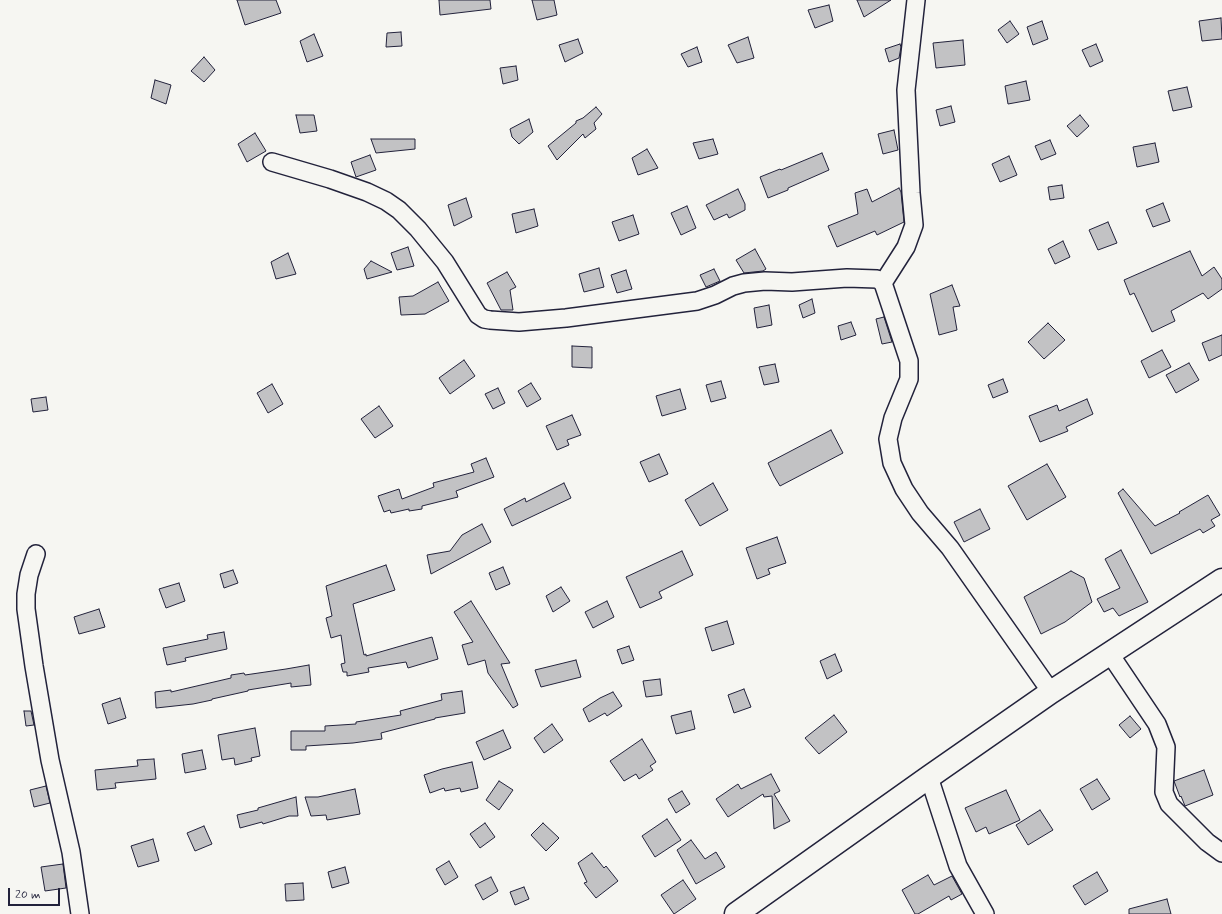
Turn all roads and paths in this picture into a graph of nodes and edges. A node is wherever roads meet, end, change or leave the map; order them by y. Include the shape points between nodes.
1 (916, 0) edge
2 (272, 162) dead end
3 (883, 283) junction
4 (36, 554) dead end
5 (1222, 580) edge
6 (1110, 654) junction
7 (1050, 692) junction
8 (929, 777) junction
9 (1222, 853) edge
10 (80, 914) edge
11 (736, 914) edge
12 (985, 914) edge

1 - 3 street via 906,90 914,225 906,247
2 - 3 street via 367,192 399,210 445,262 478,315 490,320 519,322 566,318 697,301 744,283 847,278 877,279
3 - 7 street via 909,361 909,379 893,418 888,439 892,463 904,489 920,513 950,548
4 - 10 street via 29,575 26,609 50,760 71,852
5 - 6 main road
6 - 7 main road
6 - 9 street via 1157,724 1166,747 1164,792 1169,804 1207,842
7 - 8 main road
8 - 11 main road
8 - 12 street via 958,866

